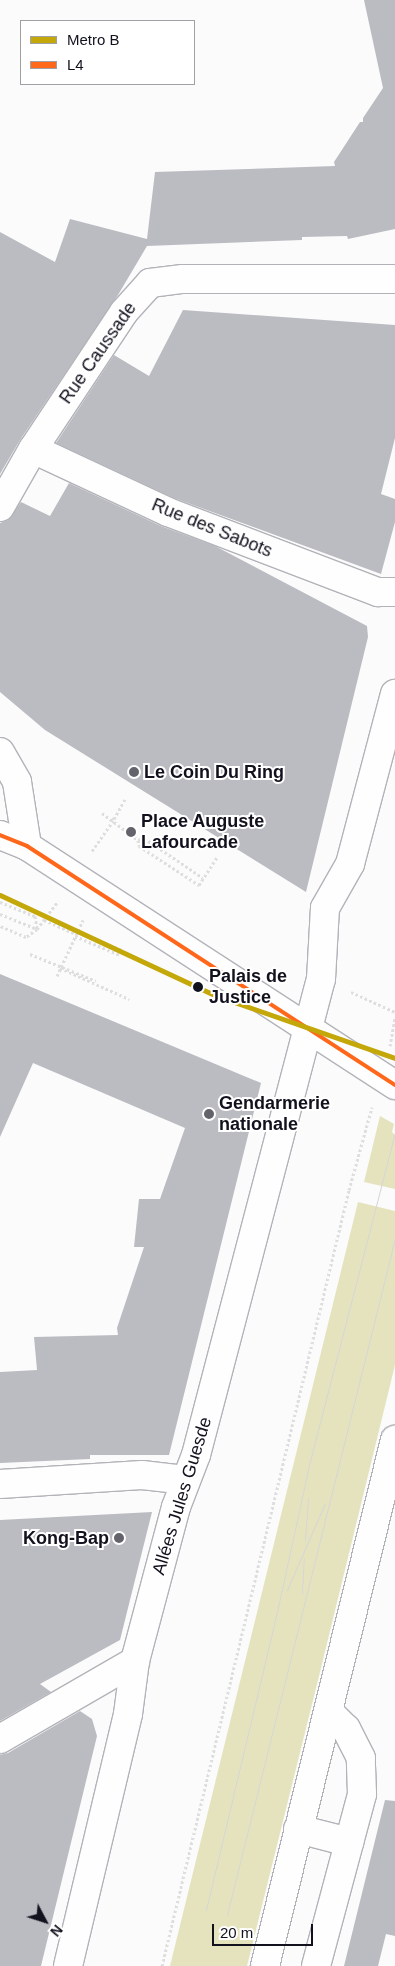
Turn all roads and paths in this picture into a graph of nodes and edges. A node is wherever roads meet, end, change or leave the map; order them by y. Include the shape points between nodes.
1 (395, 279) edge
2 (33, 450) junction
3 (0, 507) edge
4 (395, 592) edge
5 (395, 694) edge
6 (0, 752) edge
7 (125, 799) dead end
8 (0, 835) edge
9 (138, 840) junction
10 (28, 846) junction
11 (217, 857) dead end
12 (203, 878) junction
13 (0, 902) edge
14 (87, 912) dead end
15 (0, 914) edge
16 (35, 916) dead end
17 (44, 920) dead end
18 (0, 926) edge
19 (76, 934) junction
20 (122, 950) dead end
21 (30, 954) dead end
22 (120, 955) dead end
23 (60, 968) junction
24 (57, 976) dead end
25 (96, 981) dead end
26 (129, 999) dead end
27 (395, 1016) edge
28 (298, 1022) junction
29 (388, 1050) dead end
30 (395, 1085) edge
31 (372, 1109) dead end
32 (395, 1440) edge
33 (185, 1480) junction
34 (0, 1484) edge
35 (135, 1661) junction
36 (328, 1711) junction
37 (0, 1739) edge
38 (298, 1829) junction
39 (349, 1842) junction
40 (68, 1966) edge
41 (162, 1966) edge
42 (265, 1966) edge
43 (316, 1966) edge

1 - 2 street, Rue Caussade via 184,279 150,283 124,312
2 - 3 street, Rue Caussade
2 - 4 street, Rue des Sabots via 168,512 378,592
5 - 28 street, Allées Jules Guesde via 350,864 325,908 321,979
6 - 10 street via 17,782
7 - 9 path via 114,819 102,813
8 - 10 street
9 - 12 path via 144,838
9 - 12 path via 139,846 198,885
10 - 28 street
11 - 12 path
13 - 16 path
14 - 19 path
15 - 18 path via 37,929 26,937
17 - 19 path
19 - 20 path
19 - 22 path
19 - 23 path
21 - 25 path
23 - 24 path
23 - 26 path
27 - 29 path
28 - 30 street
28 - 33 street, Allées Jules Guesde via 196,1455
31 - 41 path via 347,1200
32 - 36 street
33 - 34 street via 142,1475
33 - 35 street, Allées Jules Guesde
35 - 37 street
35 - 40 street, Allées Jules Guesde via 128,1714
36 - 38 street
36 - 39 street via 346,1729 361,1758 362,1794
38 - 39 street
38 - 42 street
39 - 43 street

